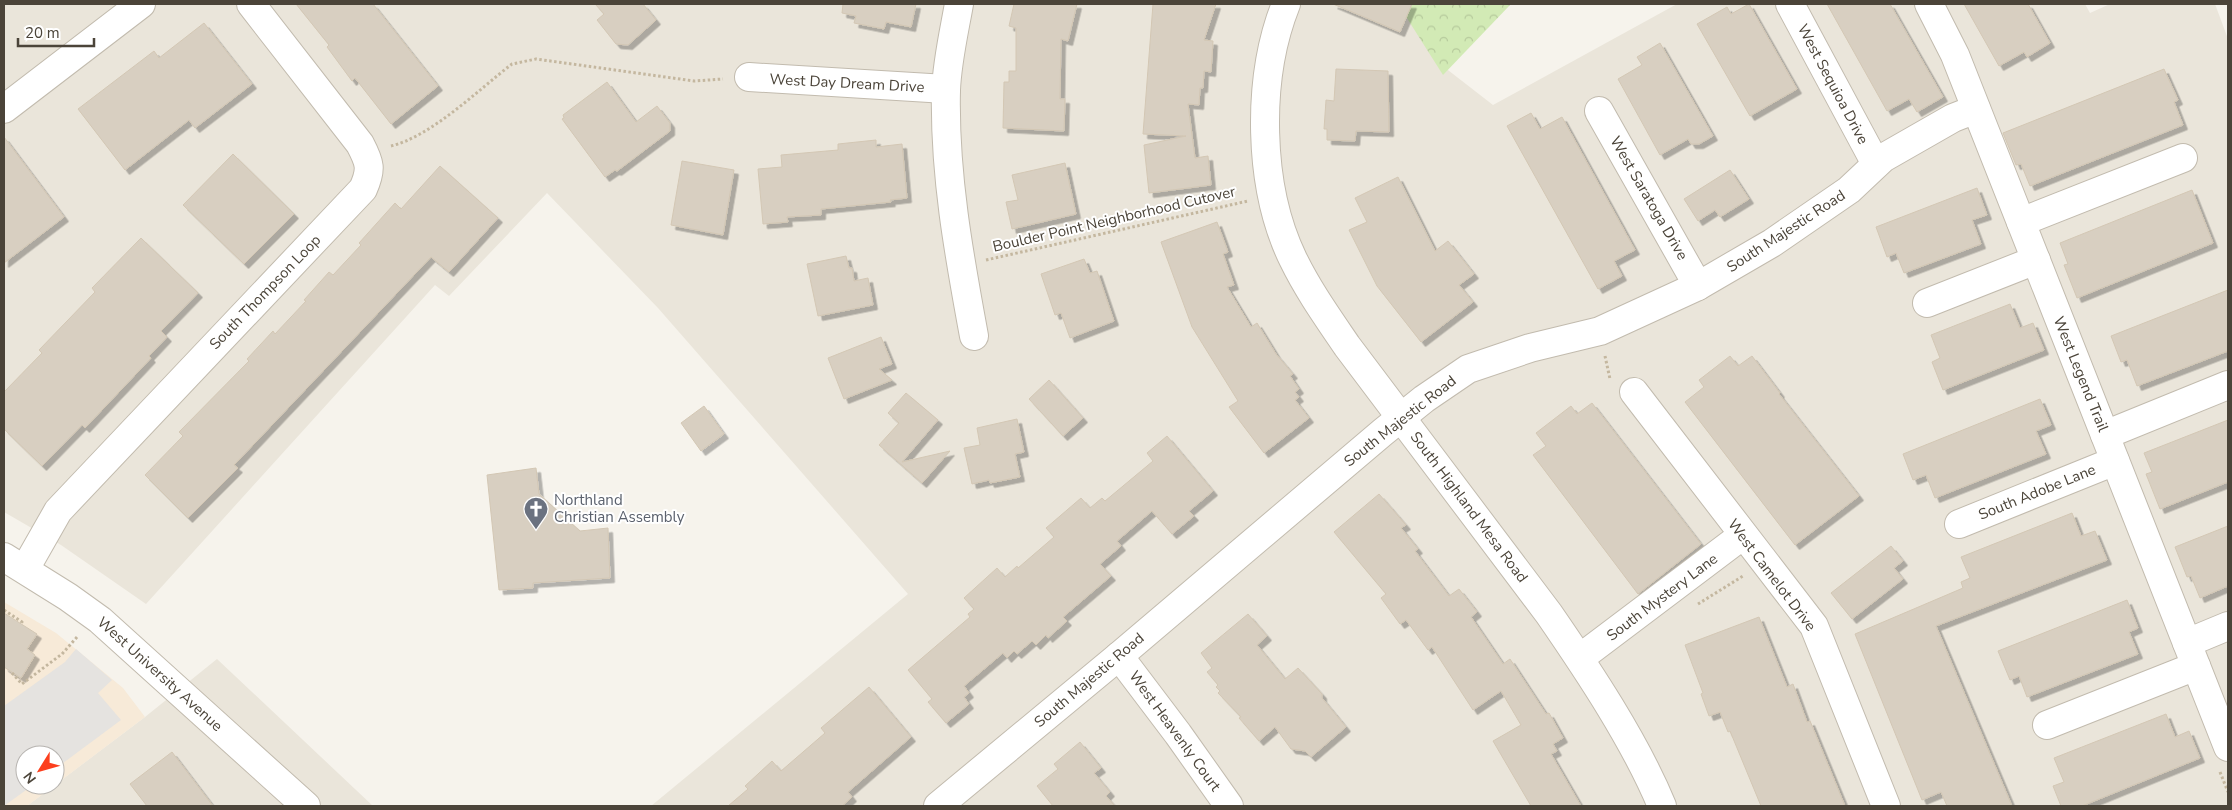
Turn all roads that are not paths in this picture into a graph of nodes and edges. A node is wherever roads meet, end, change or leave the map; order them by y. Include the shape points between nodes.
1 (141, 4) edge
2 (251, 4) edge
3 (958, 4) edge
4 (1286, 4) edge
5 (1790, 4) edge
6 (1929, 4) edge
7 (749, 77) road end
8 (946, 89) junction
9 (4, 109) edge
10 (1976, 109) junction
11 (1599, 111) dead end
12 (2183, 158) dead end
13 (1876, 164) junction
14 (2021, 222) junction
15 (2036, 260) junction
16 (1698, 286) junction
17 (1927, 303) dead end
18 (974, 336) dead end
19 (2228, 385) edge
20 (1634, 392) dead end
21 (1401, 416) junction
22 (2105, 434) junction
23 (2115, 461) junction
24 (1959, 524) dead end
25 (1743, 535) junction
26 (14, 563) edge
27 (2228, 626) edge
28 (2192, 654) junction
29 (1119, 656) junction
30 (1580, 658) junction
31 (2047, 725) dead end
32 (2228, 747) edge
33 (306, 806) edge
34 (938, 806) edge
35 (1229, 806) edge
36 (1662, 806) edge
37 (1886, 806) edge

1 - 9 street
2 - 26 street, South Thompson Loop via 364,152 369,161 369,176 363,189 58,511
3 - 8 street
4 - 21 street, South Highland Mesa Road via 1280,18 1268,78 1264,132 1272,196 1293,259 1319,307
5 - 13 street, West Sequioa Drive
6 - 10 street, West Legend Trail via 1955,55
7 - 8 street, West Day Dream Drive
8 - 18 street via 947,165 960,265
10 - 13 street, South Majestic Road via 1953,118
10 - 14 street, West Legend Trail
11 - 16 street, West Saratoga Drive
12 - 14 street
13 - 16 street, South Majestic Road via 1849,190 1772,244
14 - 15 street, West Legend Trail
15 - 17 street
15 - 22 street, West Legend Trail
16 - 21 street, South Majestic Road via 1600,331 1530,348 1468,369
19 - 22 street
20 - 25 street, West Camelot Drive
21 - 29 street, South Majestic Road
21 - 30 street, South Highland Mesa Road
22 - 23 street, West Legend Trail
23 - 24 street, South Adobe Lane
23 - 28 street, West Legend Trail
25 - 30 street, South Mystery Lane
25 - 37 street, West Camelot Drive via 1814,626
26 - 33 street, West University Avenue via 68,596 129,644
27 - 28 street
28 - 31 street
28 - 32 street, West Legend Trail
29 - 34 street, South Majestic Road
29 - 35 street, West Heavenly Court
30 - 36 street, South Highland Mesa Road

